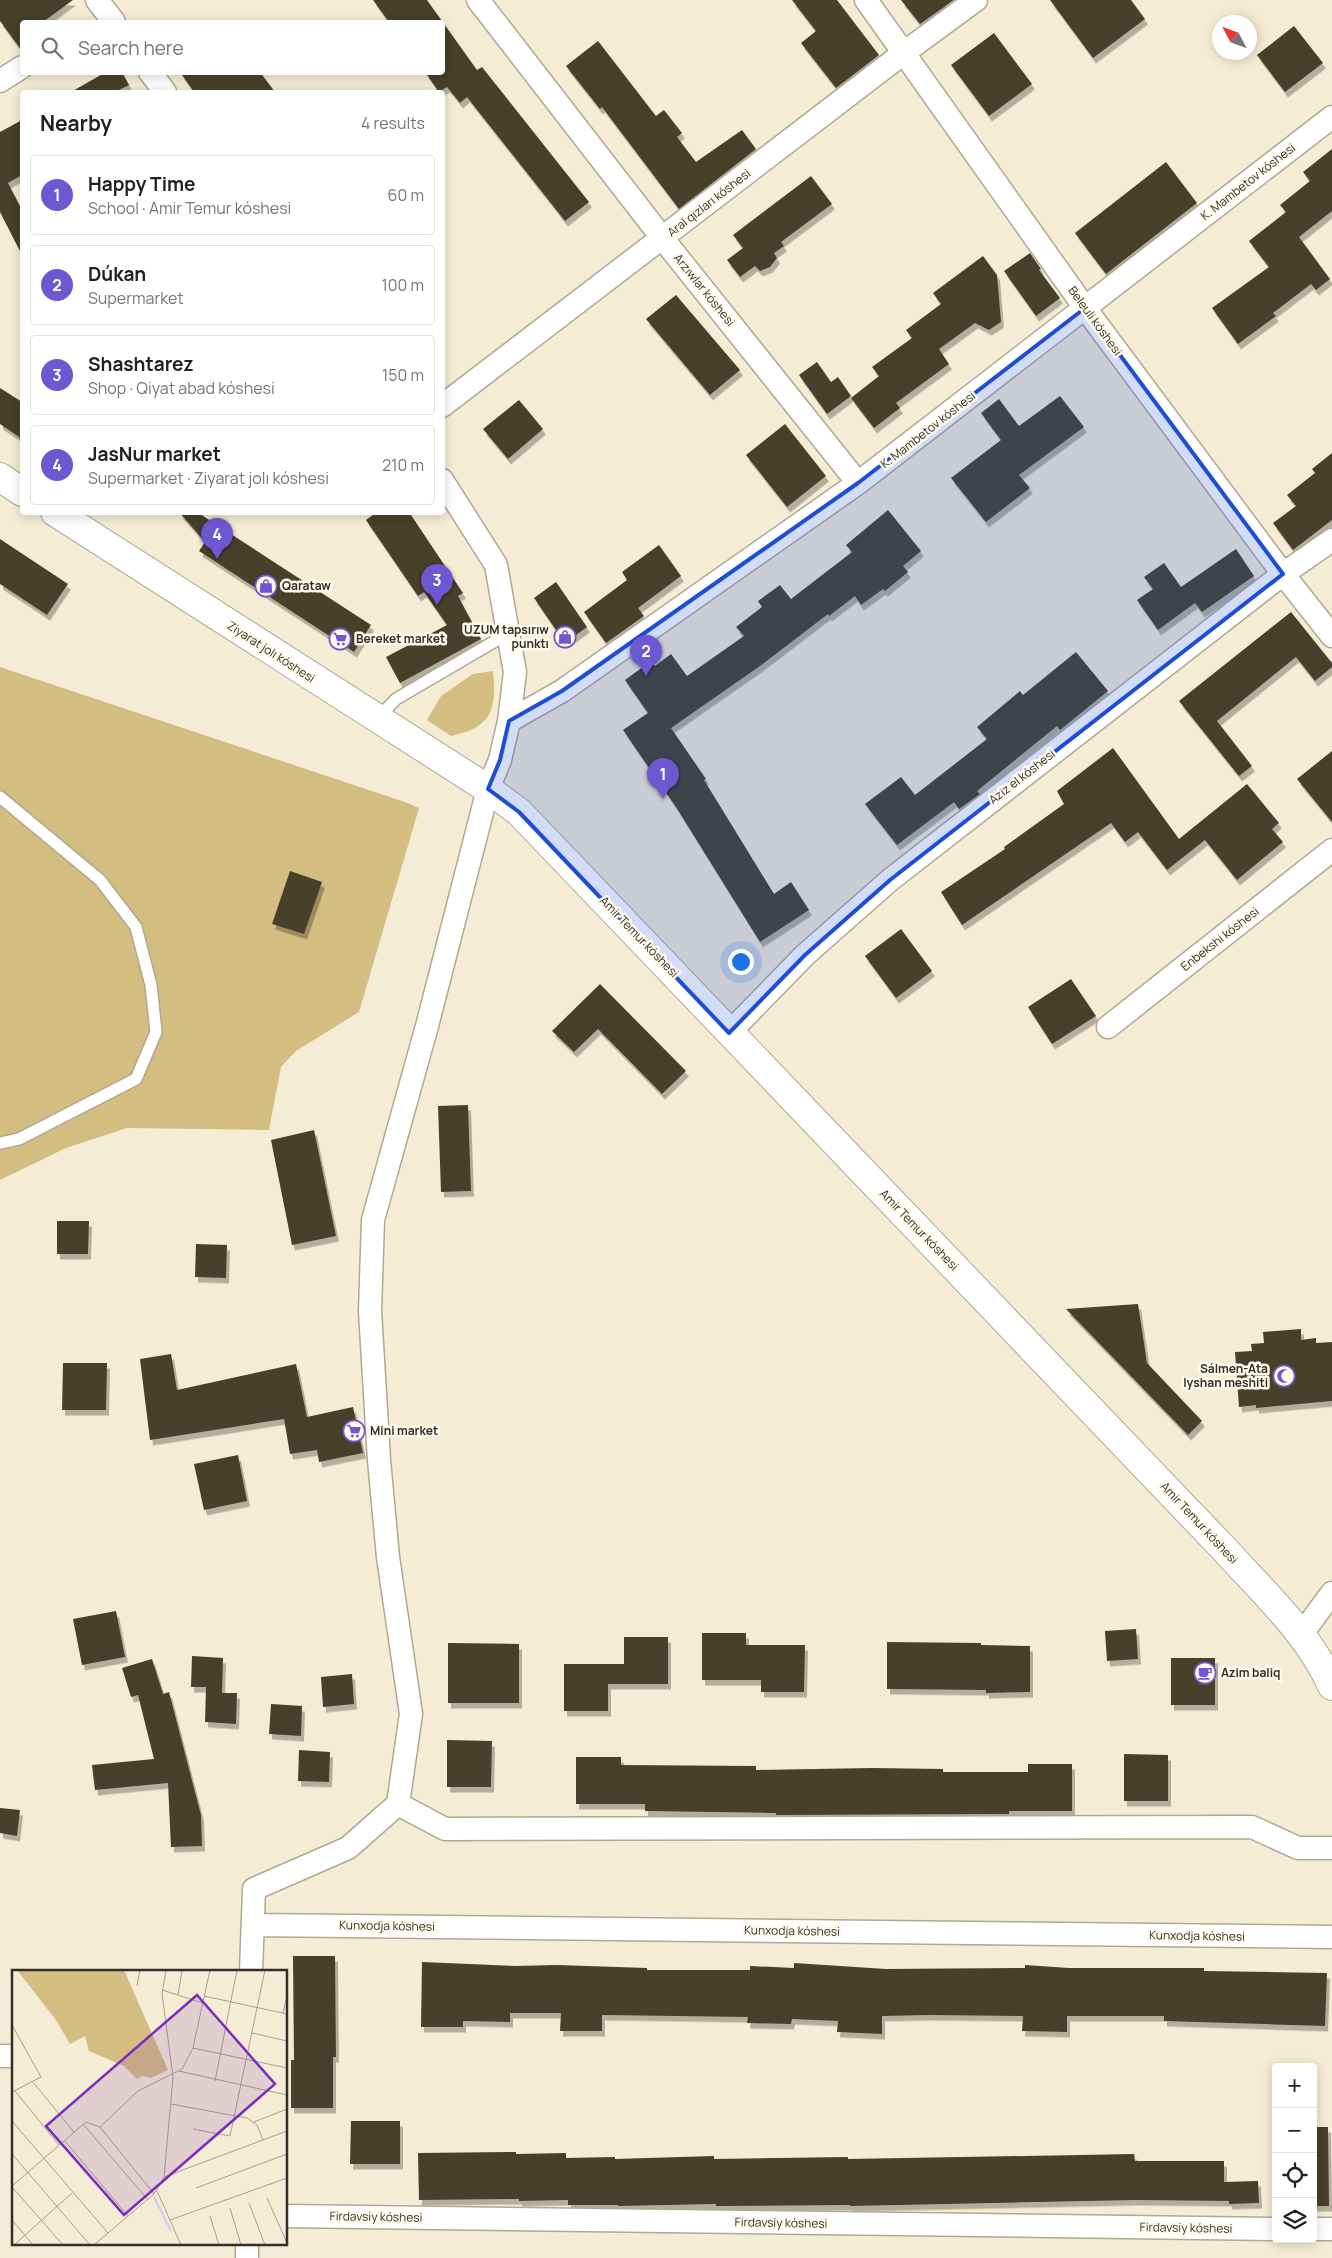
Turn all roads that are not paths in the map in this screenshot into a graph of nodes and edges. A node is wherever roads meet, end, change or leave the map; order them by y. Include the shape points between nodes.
1 (478, 0) edge
2 (866, 0) edge
3 (976, 0) edge
4 (905, 52) junction
5 (20, 68) edge
6 (152, 75) edge
7 (0, 81) edge
8 (164, 90) edge
9 (1332, 117) edge
10 (663, 239) junction
11 (1086, 308) junction
12 (445, 404) edge
13 (0, 477) edge
14 (858, 483) junction
15 (445, 485) edge
16 (20, 491) edge
17 (60, 515) edge
18 (1332, 540) edge
19 (1283, 574) junction
20 (1332, 636) edge
21 (497, 640) dead end
22 (377, 719) junction
23 (509, 721) junction
24 (488, 789) junction
25 (0, 797) edge
26 (1332, 850) edge
27 (1108, 1027) dead end
28 (729, 1032) junction
29 (0, 1143) edge
30 (1332, 1593) edge
31 (1301, 1635) junction
32 (1332, 1686) edge
33 (398, 1804) junction
34 (1332, 1848) edge
35 (253, 1925) junction
36 (1332, 1937) edge
37 (251, 1970) edge
38 (288, 2216) edge
39 (1272, 2229) edge
40 (1317, 2229) edge
41 (1332, 2230) edge

1 - 10 street, Arzıwlar kóshesi
2 - 4 street, Beleuli kóshesi
3 - 4 street, Aral qızları kóshesi
4 - 10 street, Aral qızları kóshesi
4 - 11 street, Beleuli kóshesi
5 - 7 street
6 - 8 street
9 - 11 street, K. Mambetov kóshesi
10 - 12 street, Aral qızları kóshesi
10 - 14 street, Arzıwlar kóshesi
11 - 14 street, K. Mambetov kóshesi
11 - 19 street, Beleuli kóshesi
13 - 16 street
14 - 23 street, K. Mambetov kóshesi via 562,691
15 - 23 street via 496,565 516,672
17 - 22 street, Ziyarat jolı kóshesi
18 - 19 street, Aziz el kóshesi
19 - 20 street, Beleuli kóshesi
19 - 28 street, Aziz el kóshesi via 890,880 805,955
21 - 22 lane via 396,699
22 - 24 street, Ziyarat jolı kóshesi
23 - 24 street via 500,760
24 - 28 street, Amir Temur kóshesi via 519,812
24 - 33 street via 373,1220 370,1311 379,1460 388,1557 411,1714
25 - 29 lane via 100,880 136,927 151,985 156,1032 136,1080 19,1139
26 - 27 street, Enbekshi kóshesi
28 - 31 street, Amir Temur kóshesi via 1193,1516
30 - 31 street
31 - 32 street, Amir Temur kóshesi
33 - 34 street via 445,1829 1252,1827 1298,1848
33 - 35 street via 348,1848 254,1889
35 - 36 street, Kunxodja kóshesi
35 - 37 street
38 - 39 street, Firdavsiy kóshesi
40 - 41 street

